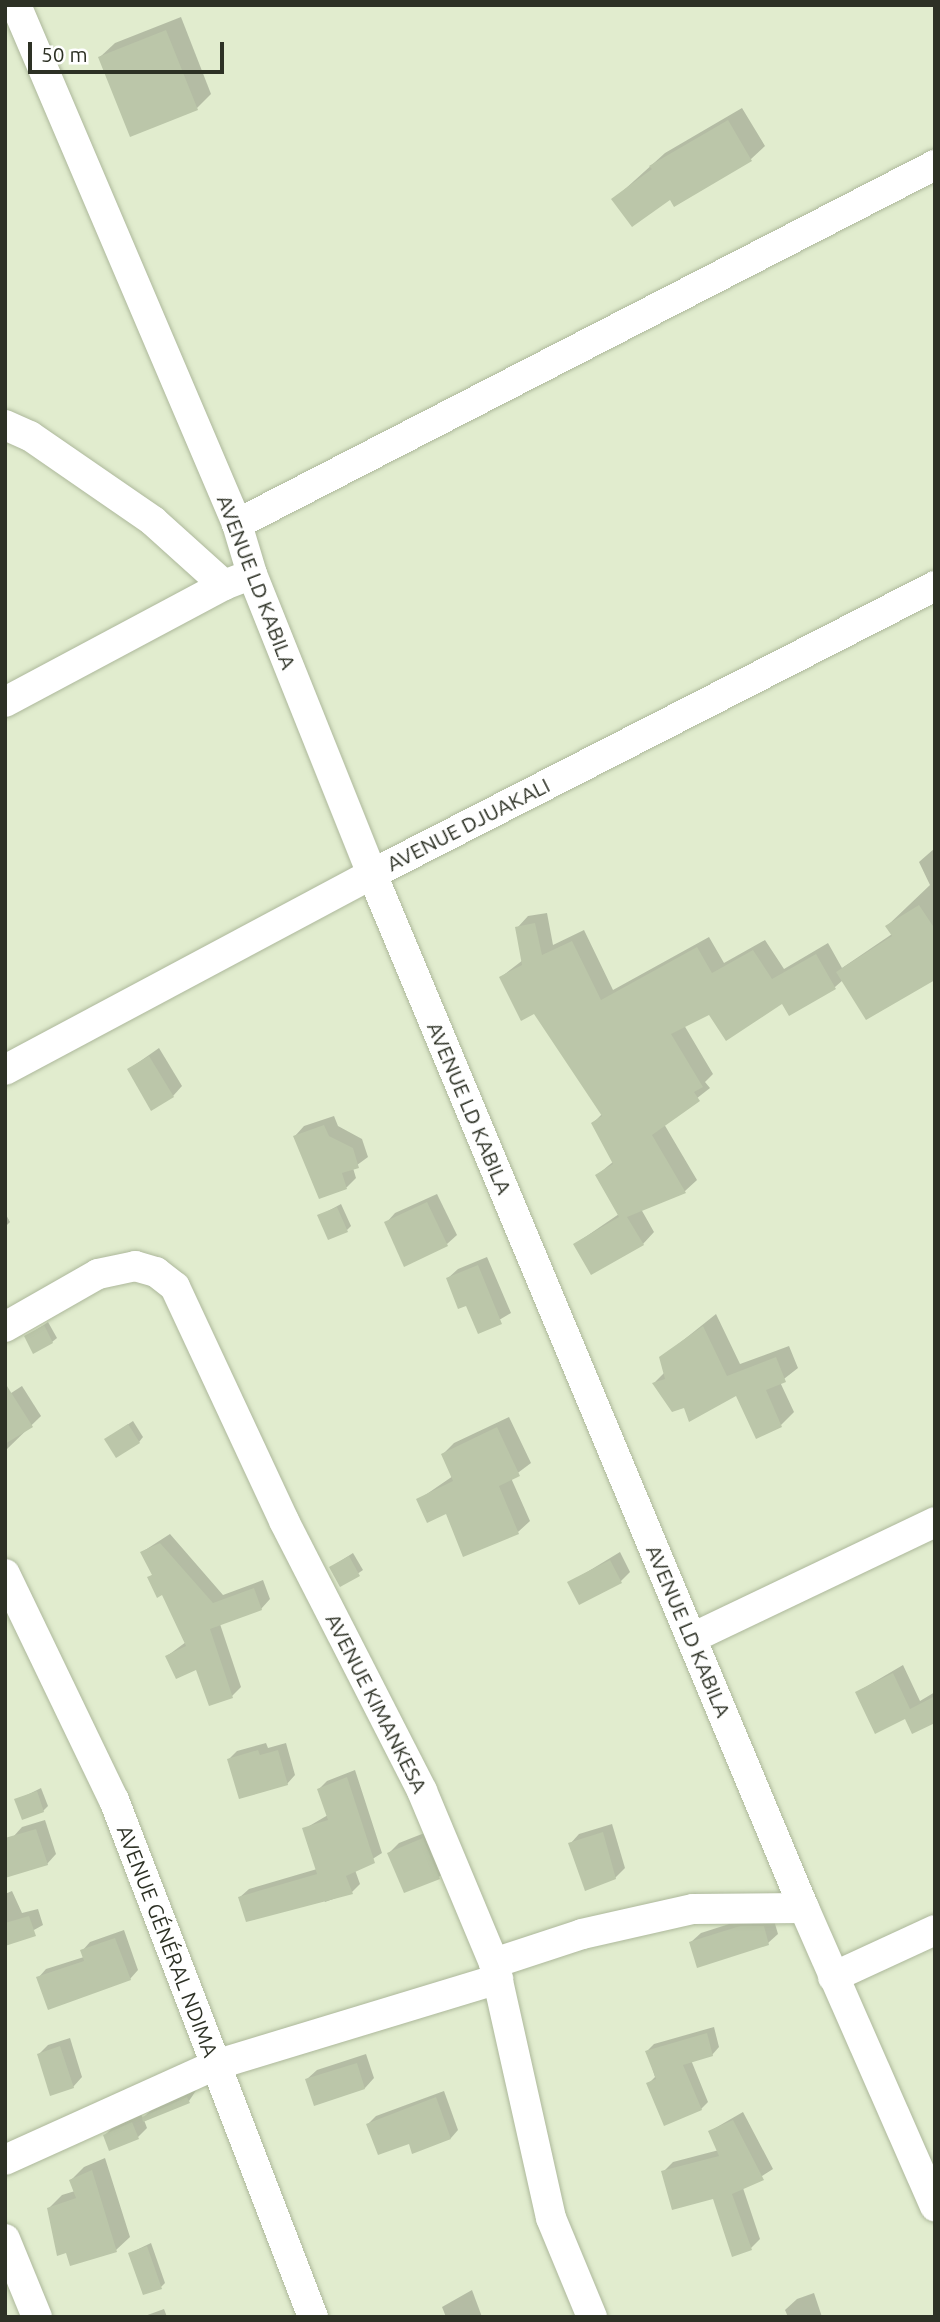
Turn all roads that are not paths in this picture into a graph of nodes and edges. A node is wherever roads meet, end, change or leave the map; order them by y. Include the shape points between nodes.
1 (16, 5) edge
2 (935, 165) edge
3 (5, 425) edge
4 (237, 524) junction
5 (252, 574) junction
6 (224, 585) junction
7 (935, 586) edge
8 (5, 702) edge
9 (372, 874) junction
10 (5, 1070) edge
11 (5, 1327) edge
12 (935, 1522) edge
13 (5, 1574) edge
14 (692, 1639) junction
15 (804, 1908) junction
16 (935, 1930) edge
17 (496, 1971) junction
18 (833, 1977) junction
19 (215, 2065) junction
20 (5, 2160) edge
21 (935, 2206) edge
22 (5, 2239) edge
23 (37, 2317) edge
24 (313, 2317) edge
25 (592, 2317) edge

1 - 4 street, AVENUE LD KABILA
2 - 4 street
3 - 6 street via 30,436 153,521
4 - 5 street, AVENUE LD KABILA
5 - 6 street
5 - 9 street, AVENUE LD KABILA
6 - 8 street
7 - 9 street, AVENUE DJUAKALI
9 - 10 street, AVENUE DJUAKALI
9 - 14 street, AVENUE LD KABILA
11 - 17 street, AVENUE KIMANKESA via 98,1274 135,1266 156,1272 175,1287 284,1521 422,1791
12 - 14 street
13 - 19 street, AVENUE GÉNÉRAL NDIMA via 114,1800
14 - 15 street, AVENUE LD KABILA
15 - 17 street via 693,1909 593,1931
15 - 18 street, AVENUE LD KABILA
16 - 18 street
17 - 19 street
17 - 25 street, AVENUE KIMANKESA via 551,2218
18 - 21 street, AVENUE LD KABILA
19 - 20 street
19 - 24 street, AVENUE GÉNÉRAL NDIMA
22 - 23 street

